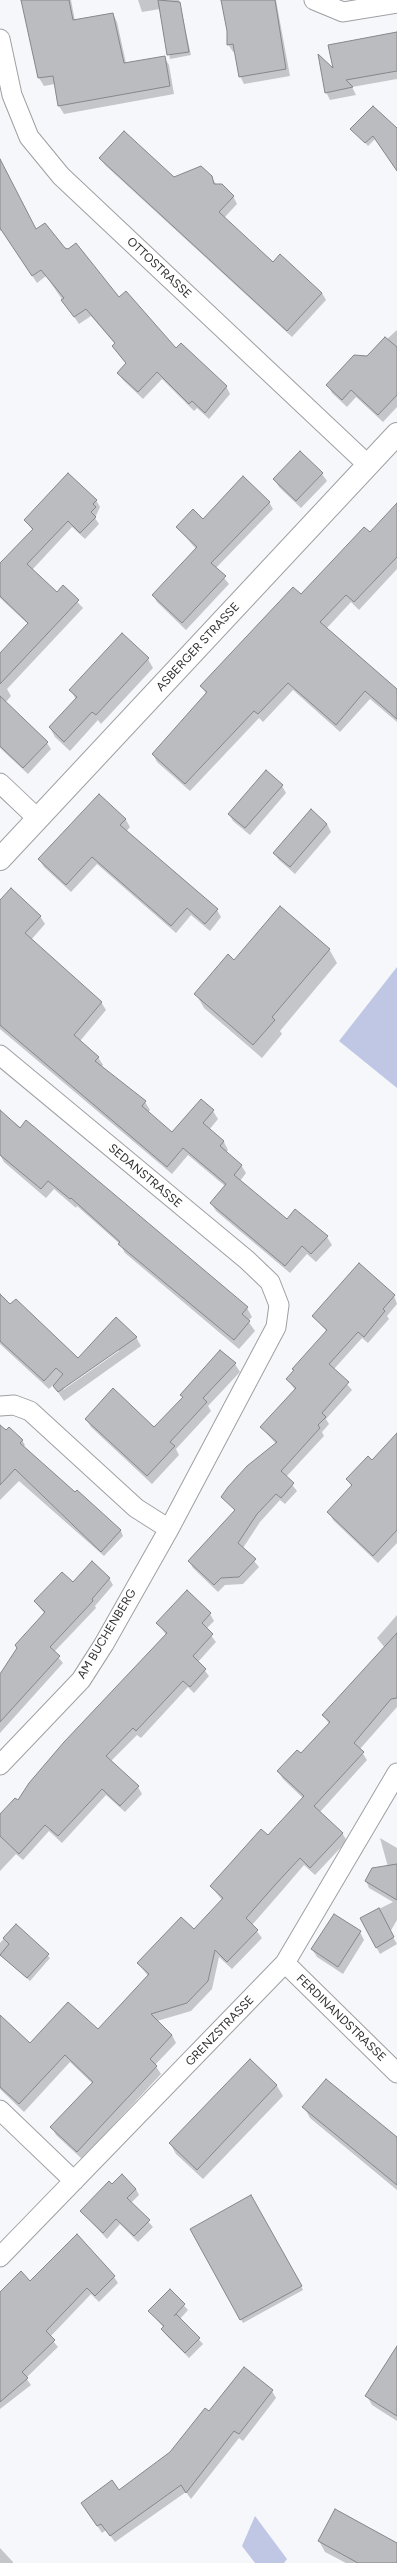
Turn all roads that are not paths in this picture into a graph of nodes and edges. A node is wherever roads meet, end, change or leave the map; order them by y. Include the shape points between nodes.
1 (314, 0) edge
2 (397, 3) edge
3 (0, 39) edge
4 (397, 434) edge
5 (368, 465) junction
6 (0, 783) edge
7 (38, 819) junction
8 (0, 860) edge
9 (0, 1055) edge
10 (279, 1304) joint
11 (0, 1406) edge
12 (169, 1529) junction
13 (0, 1766) edge
14 (397, 1773) edge
15 (285, 1963) junction
16 (397, 2073) edge
17 (0, 2110) edge
18 (74, 2181) junction
19 (0, 2257) edge

1 - 2 street via 343,12
3 - 5 street, OTTOSTRASSE via 12,95 29,137 61,176
4 - 5 street, ASBERGER STRASSE
5 - 7 street, ASBERGER STRASSE
6 - 7 street
7 - 8 street, ASBERGER STRASSE
9 - 10 street, SEDANSTRASSE via 246,1260 270,1282
10 - 12 street, AM BUCHENBERG via 276,1327
11 - 12 street via 14,1405 30,1412 136,1508
12 - 13 street, AM BUCHENBERG via 104,1644 80,1680
14 - 15 street, GRENZSTRASSE
15 - 16 street, FERDINANDSTRASSE
15 - 18 street, GRENZSTRASSE
17 - 18 street
18 - 19 street, GRENZSTRASSE

